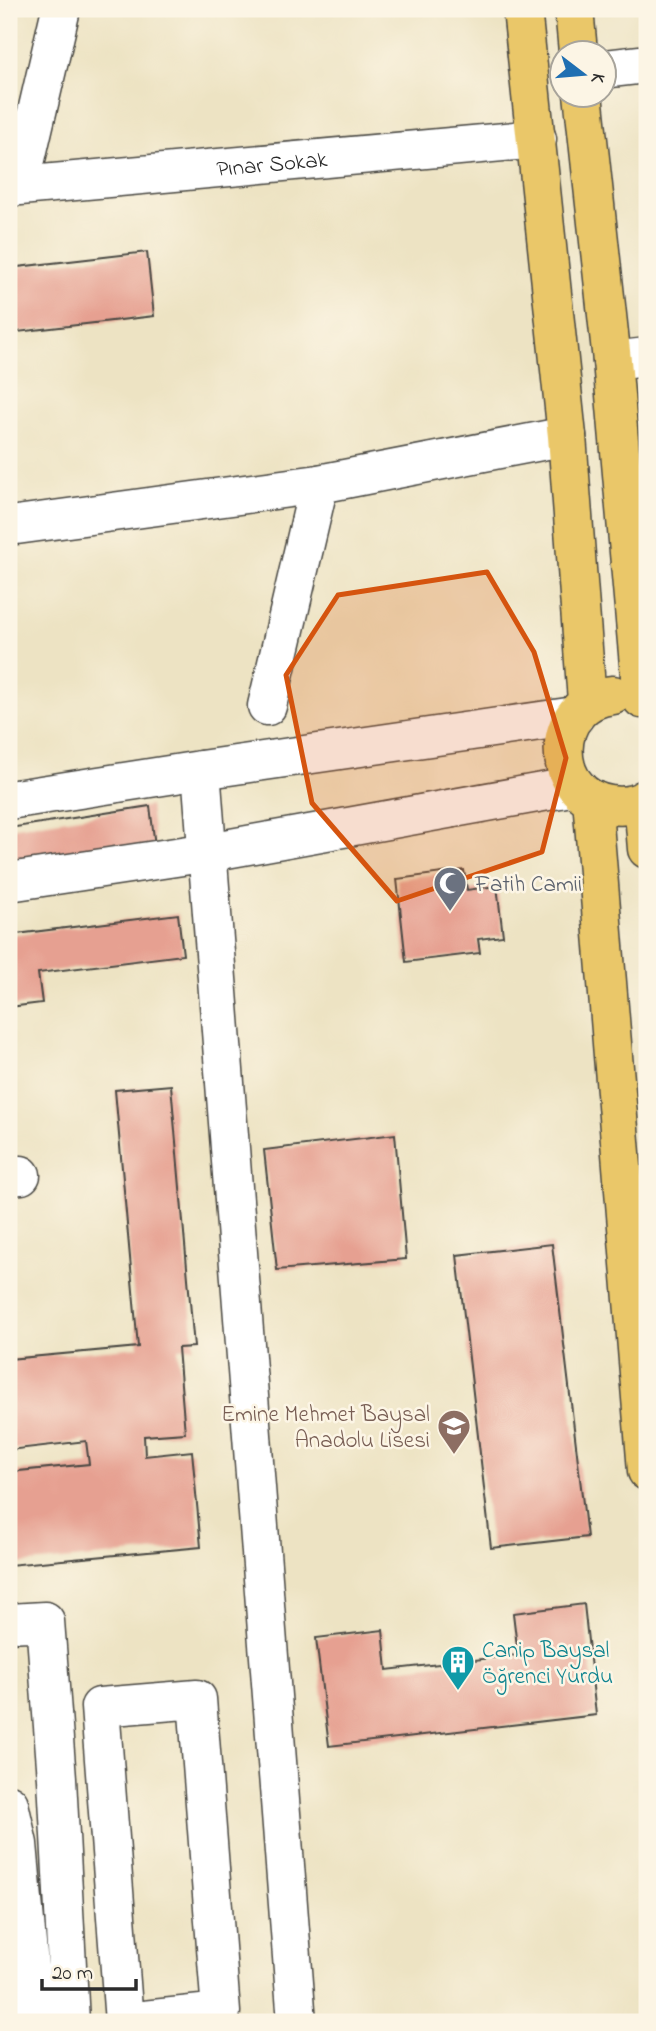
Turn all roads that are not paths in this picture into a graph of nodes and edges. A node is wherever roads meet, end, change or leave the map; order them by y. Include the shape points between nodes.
1 (61, 9) edge
2 (522, 9) edge
3 (573, 9) edge
4 (576, 38) edge
5 (647, 64) edge
6 (618, 67) edge
7 (585, 108) edge
8 (537, 139) junction
9 (15, 186) edge
10 (630, 359) edge
11 (567, 436) junction
12 (319, 484) junction
13 (9, 526) edge
14 (645, 701) edge
15 (267, 706) dead end
16 (581, 708) junction
17 (201, 770) junction
18 (584, 793) junction
19 (645, 799) edge
20 (9, 800) edge
21 (647, 849) edge
22 (209, 852) junction
23 (9, 883) edge
24 (647, 1471) edge
25 (9, 1623) edge
26 (57, 1779) junction
27 (9, 1783) edge
28 (9, 1804) edge
29 (13, 1844) edge
30 (34, 2022) edge
31 (70, 2022) edge
32 (125, 2022) edge
33 (297, 2022) edge

1 - 9 street
2 - 8 main road
3 - 4 main road
5 - 6 street
7 - 10 main road
8 - 9 street, Pınar Sokak
8 - 11 main road
10 - 14 main road
11 - 12 street
11 - 16 main road
12 - 13 street
12 - 15 street
14 - 16 main road via 624,694 605,696
16 - 17 street
16 - 18 main road via 566,731 563,749 565,768
17 - 20 street
17 - 22 street
18 - 19 main road via 603,804 621,806
18 - 22 street
18 - 24 main road
19 - 21 main road
22 - 23 street
22 - 33 street
25 - 26 street via 45,1621
26 - 27 street
26 - 31 street
28 - 29 street
29 - 30 street
32 - 32 street via 221,2012 197,1699 100,1707

